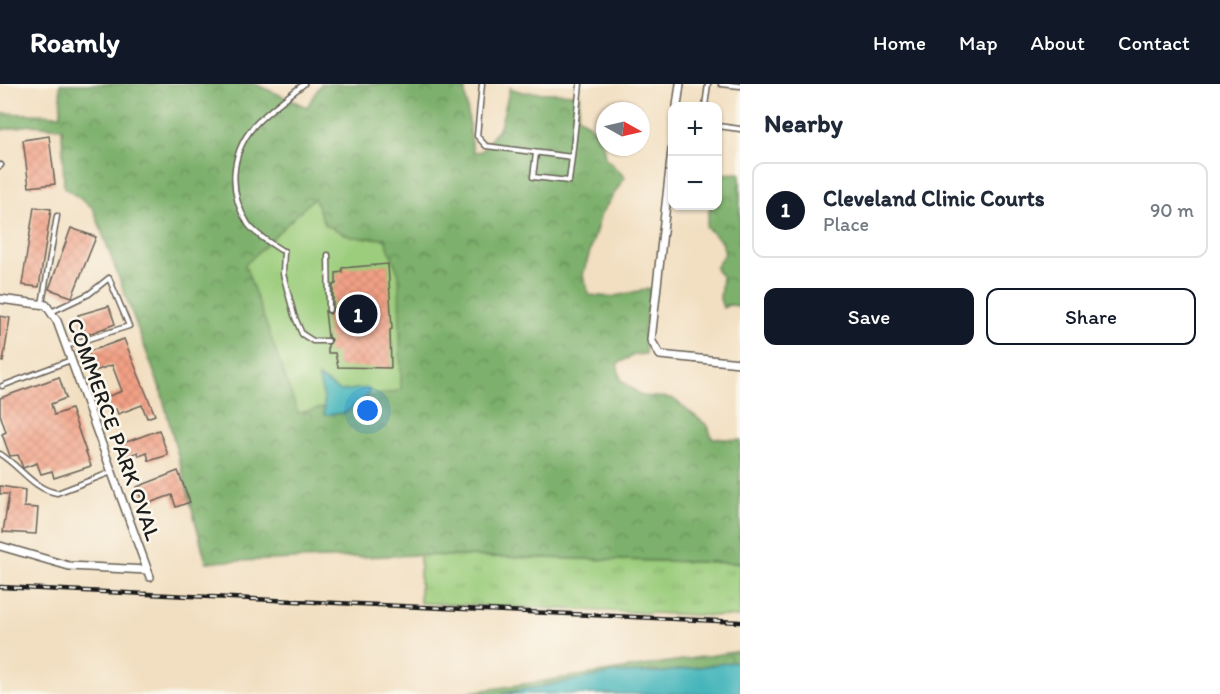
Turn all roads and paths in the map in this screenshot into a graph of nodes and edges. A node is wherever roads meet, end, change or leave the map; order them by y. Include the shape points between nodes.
1 (304, 84) edge
2 (482, 84) edge
3 (580, 84) edge
4 (680, 84) edge
5 (708, 84) edge
6 (721, 84) edge
7 (740, 86) edge
8 (678, 102) edge
9 (706, 102) edge
10 (722, 127) edge
11 (740, 129) edge
12 (536, 153) junction
13 (671, 156) edge
14 (572, 157) junction
15 (57, 216) dead end
16 (328, 255) dead end
17 (0, 299) edge
18 (41, 304) junction
19 (329, 310) dead end
20 (51, 312) junction
21 (328, 341) dead end
22 (66, 346) junction
23 (71, 360) junction
24 (740, 363) edge
25 (2, 386) dead end
26 (0, 454) edge
27 (112, 472) junction
28 (0, 546) edge

1 - 21 lane via 255,125 240,147 234,170 235,195 249,225 282,250 288,294 302,334 313,341
2 - 12 lane via 477,136 480,142
3 - 14 lane
4 - 8 street
5 - 9 lane
6 - 7 lane
10 - 11 lane
12 - 14 lane
12 - 14 lane via 533,177 569,181
13 - 24 street via 651,340 660,355
15 - 18 lane
16 - 19 lane
17 - 18 street, COMMERCE PARK OVAL
18 - 20 street, COMMERCE PARK OVAL
20 - 22 street, COMMERCE PARK OVAL
20 - 22 lane via 89,294 110,278 129,326
22 - 23 street, COMMERCE PARK OVAL
23 - 25 lane
23 - 27 street, COMMERCE PARK OVAL
26 - 27 lane via 39,489 49,492 57,493
27 - 28 street, COMMERCE PARK OVAL via 148,574 69,566

